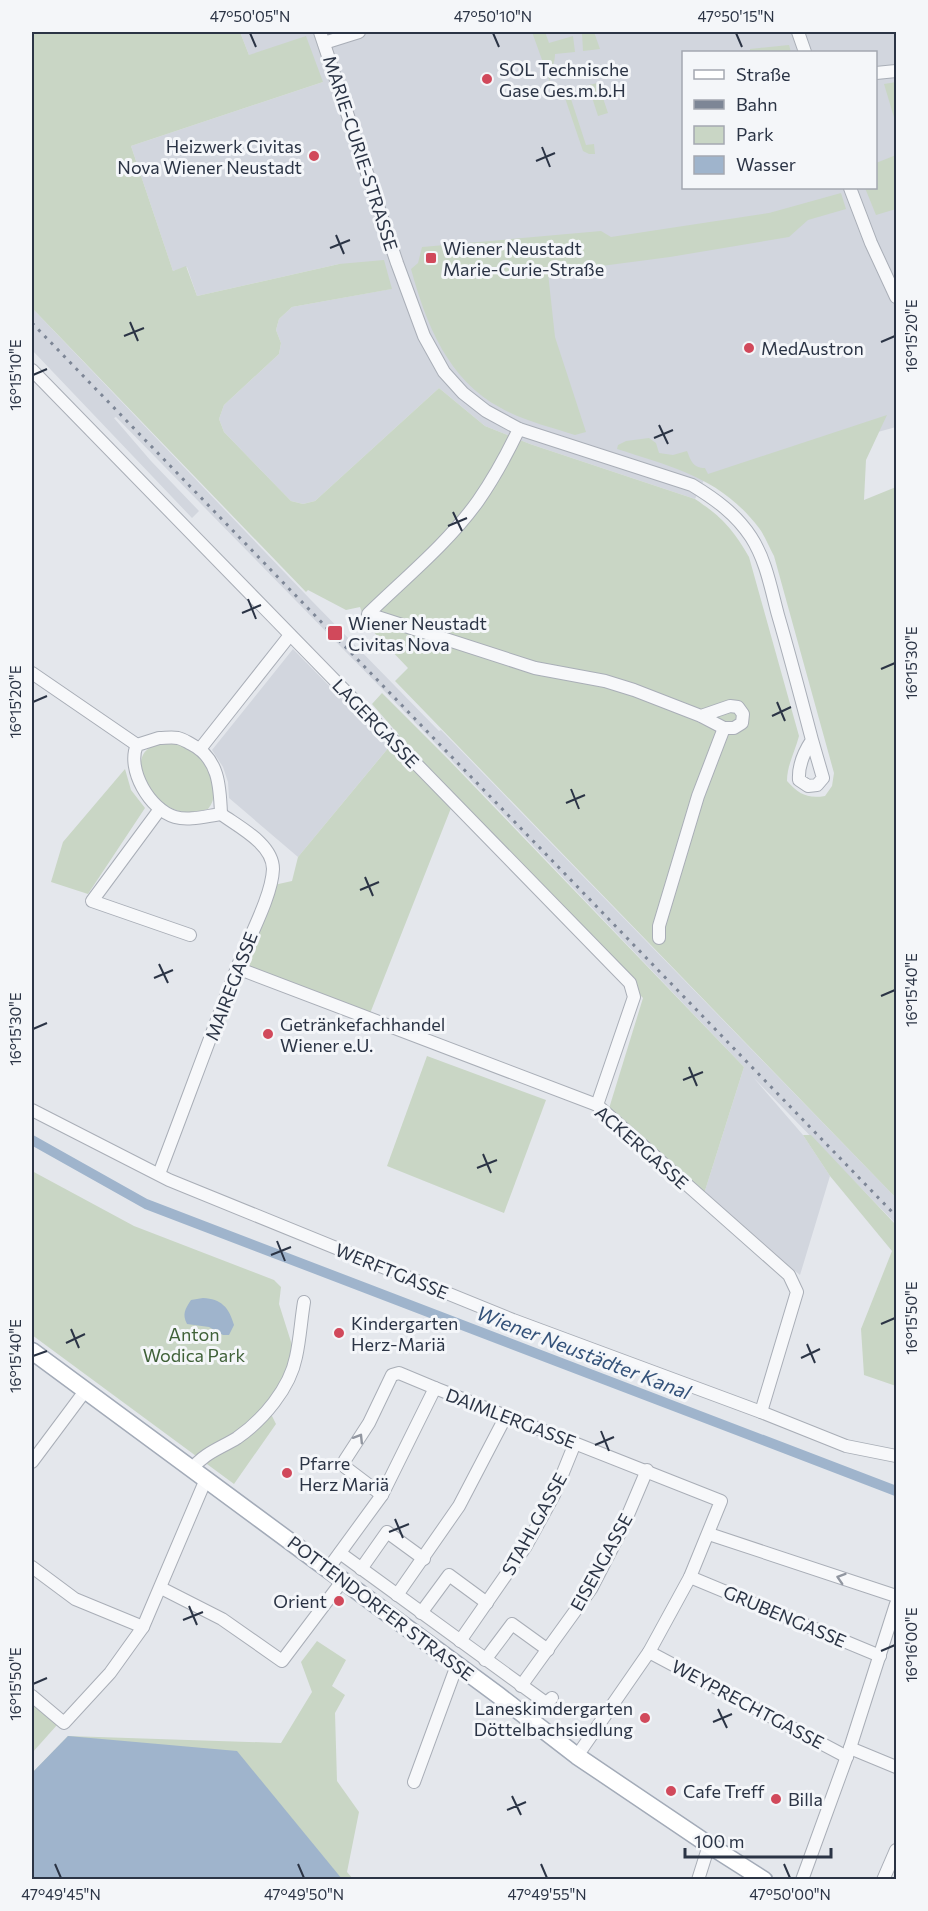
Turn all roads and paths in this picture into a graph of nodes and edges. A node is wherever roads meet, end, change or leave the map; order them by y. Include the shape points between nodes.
1 (359, 32) edge
2 (798, 32) edge
3 (322, 37) edge
4 (805, 51) edge
5 (897, 71) edge
6 (877, 73) edge
7 (850, 189) edge
8 (897, 297) edge
9 (32, 370) edge
10 (519, 429) junction
11 (290, 635) junction
12 (32, 673) edge
13 (701, 716) junction
14 (724, 728) junction
15 (812, 740) dead end
16 (137, 745) junction
17 (200, 748) junction
18 (160, 809) junction
19 (221, 814) junction
20 (190, 935) dead end
21 (658, 938) dead end
22 (237, 968) junction
23 (597, 1105) junction
24 (32, 1110) edge
25 (159, 1174) junction
26 (304, 1302) dead end
27 (32, 1351) edge
28 (435, 1388) junction
29 (86, 1390) junction
30 (761, 1412) junction
31 (506, 1416) junction
32 (576, 1443) junction
33 (897, 1456) edge
34 (32, 1462) edge
35 (192, 1469) junction
36 (647, 1470) junction
37 (206, 1479) junction
38 (381, 1495) junction
39 (709, 1534) junction
40 (340, 1553) junction
41 (424, 1559) junction
42 (32, 1567) edge
43 (328, 1569) junction
44 (361, 1569) junction
45 (690, 1577) junction
46 (343, 1580) junction
47 (161, 1588) junction
48 (397, 1595) junction
49 (897, 1596) edge
50 (487, 1603) junction
51 (897, 1604) edge
52 (421, 1613) junction
53 (143, 1627) junction
54 (460, 1641) junction
55 (548, 1650) junction
56 (649, 1652) junction
57 (880, 1656) junction
58 (485, 1660) junction
59 (457, 1665) junction
60 (521, 1686) junction
61 (32, 1696) edge
62 (552, 1698) dead end
63 (849, 1752) junction
64 (577, 1756) junction
65 (897, 1767) edge
66 (414, 1782) dead end
67 (709, 1845) junction
68 (897, 1850) edge
69 (698, 1880) edge
70 (764, 1880) edge
71 (802, 1880) edge
72 (883, 1880) edge

1 - 3 street
2 - 4 street
3 - 10 street, MARIE-CURIE-STRASSE via 424,336 444,372 463,393
5 - 6 street
7 - 8 street
9 - 11 street, LAGERGASSE
10 - 13 street via 477,502 368,614 535,668 605,681
10 - 15 street, MARIE-CURIE-STRASSE via 692,485 734,516 764,561
11 - 17 street
11 - 23 street, LAGERGASSE via 630,983 634,997
12 - 16 street
13 - 14 street
13 - 14 street via 738,707 743,714 742,723 734,729
14 - 21 street via 695,807
16 - 17 street via 159,738 180,738
16 - 18 street via 139,782
17 - 19 street via 216,771
18 - 19 street via 182,818
18 - 20 street via 92,902
19 - 22 street, MAIREGASSE via 267,850 273,868 267,894
22 - 23 street, ACKERGASSE
22 - 25 street, MAIREGASSE
23 - 30 street, ACKERGASSE via 789,1275 797,1292
24 - 25 street, WERFTGASSE
25 - 30 street, WERFTGASSE via 513,1320
26 - 35 street via 296,1359 284,1387 248,1429 210,1452
27 - 29 main road, POTTENDORFER STRASSE
28 - 31 street, DAIMLERGASSE
28 - 38 street, DAIMLERGASSE
38 -> 28 street, DAIMLERGASSE via 345,1467 345,1460 369,1423 392,1375 399,1373
29 - 34 street
29 - 35 main road, POTTENDORFER STRASSE
30 - 33 street, WERFTGASSE via 846,1446
31 - 32 street, DAIMLERGASSE
31 - 41 street via 459,1506
32 - 36 street, DAIMLERGASSE
32 - 50 street, STAHLGASSE via 526,1546
35 - 37 main road, POTTENDORFER STRASSE
36 - 39 street, DAIMLERGASSE via 721,1501
36 - 55 street, EISENGASSE via 591,1589
37 - 43 main road, POTTENDORFER STRASSE
37 - 47 street
38 - 40 street, DAIMLERGASSE
39 - 45 street
49 -> 39 street
40 - 43 street, DAIMLERGASSE
40 - 44 street, POTTENDORFER STRASSE
41 - 44 street via 387,1532
41 - 48 street
42 - 53 street via 75,1599
43 - 46 main road, POTTENDORFER STRASSE
44 - 48 street, POTTENDORFER STRASSE
45 - 56 street
45 - 57 street, GRUBENGASSE
46 - 47 street via 282,1661 222,1619
46 - 59 main road, POTTENDORFER STRASSE
47 - 53 street
48 - 52 street, POTTENDORFER STRASSE
50 - 52 street via 449,1575
50 - 54 street, STAHLGASSE
51 - 57 street
52 - 54 street, POTTENDORFER STRASSE
53 - 61 street via 110,1673 64,1723
54 - 58 street, POTTENDORFER STRASSE
55 - 58 street via 512,1624
55 - 60 street, EISENGASSE
56 - 63 street, WEYPRECHTGASSE
56 - 64 street
57 - 63 street
58 - 60 street, POTTENDORFER STRASSE
59 - 64 main road, POTTENDORFER STRASSE
59 - 66 street
60 - 62 street, POTTENDORFER STRASSE via 546,1703
63 - 65 street, WEYPRECHTGASSE
63 - 71 street
64 - 67 main road, POTTENDORFER STRASSE
67 - 69 street
67 - 70 main road, POTTENDORFER STRASSE
68 - 72 street

